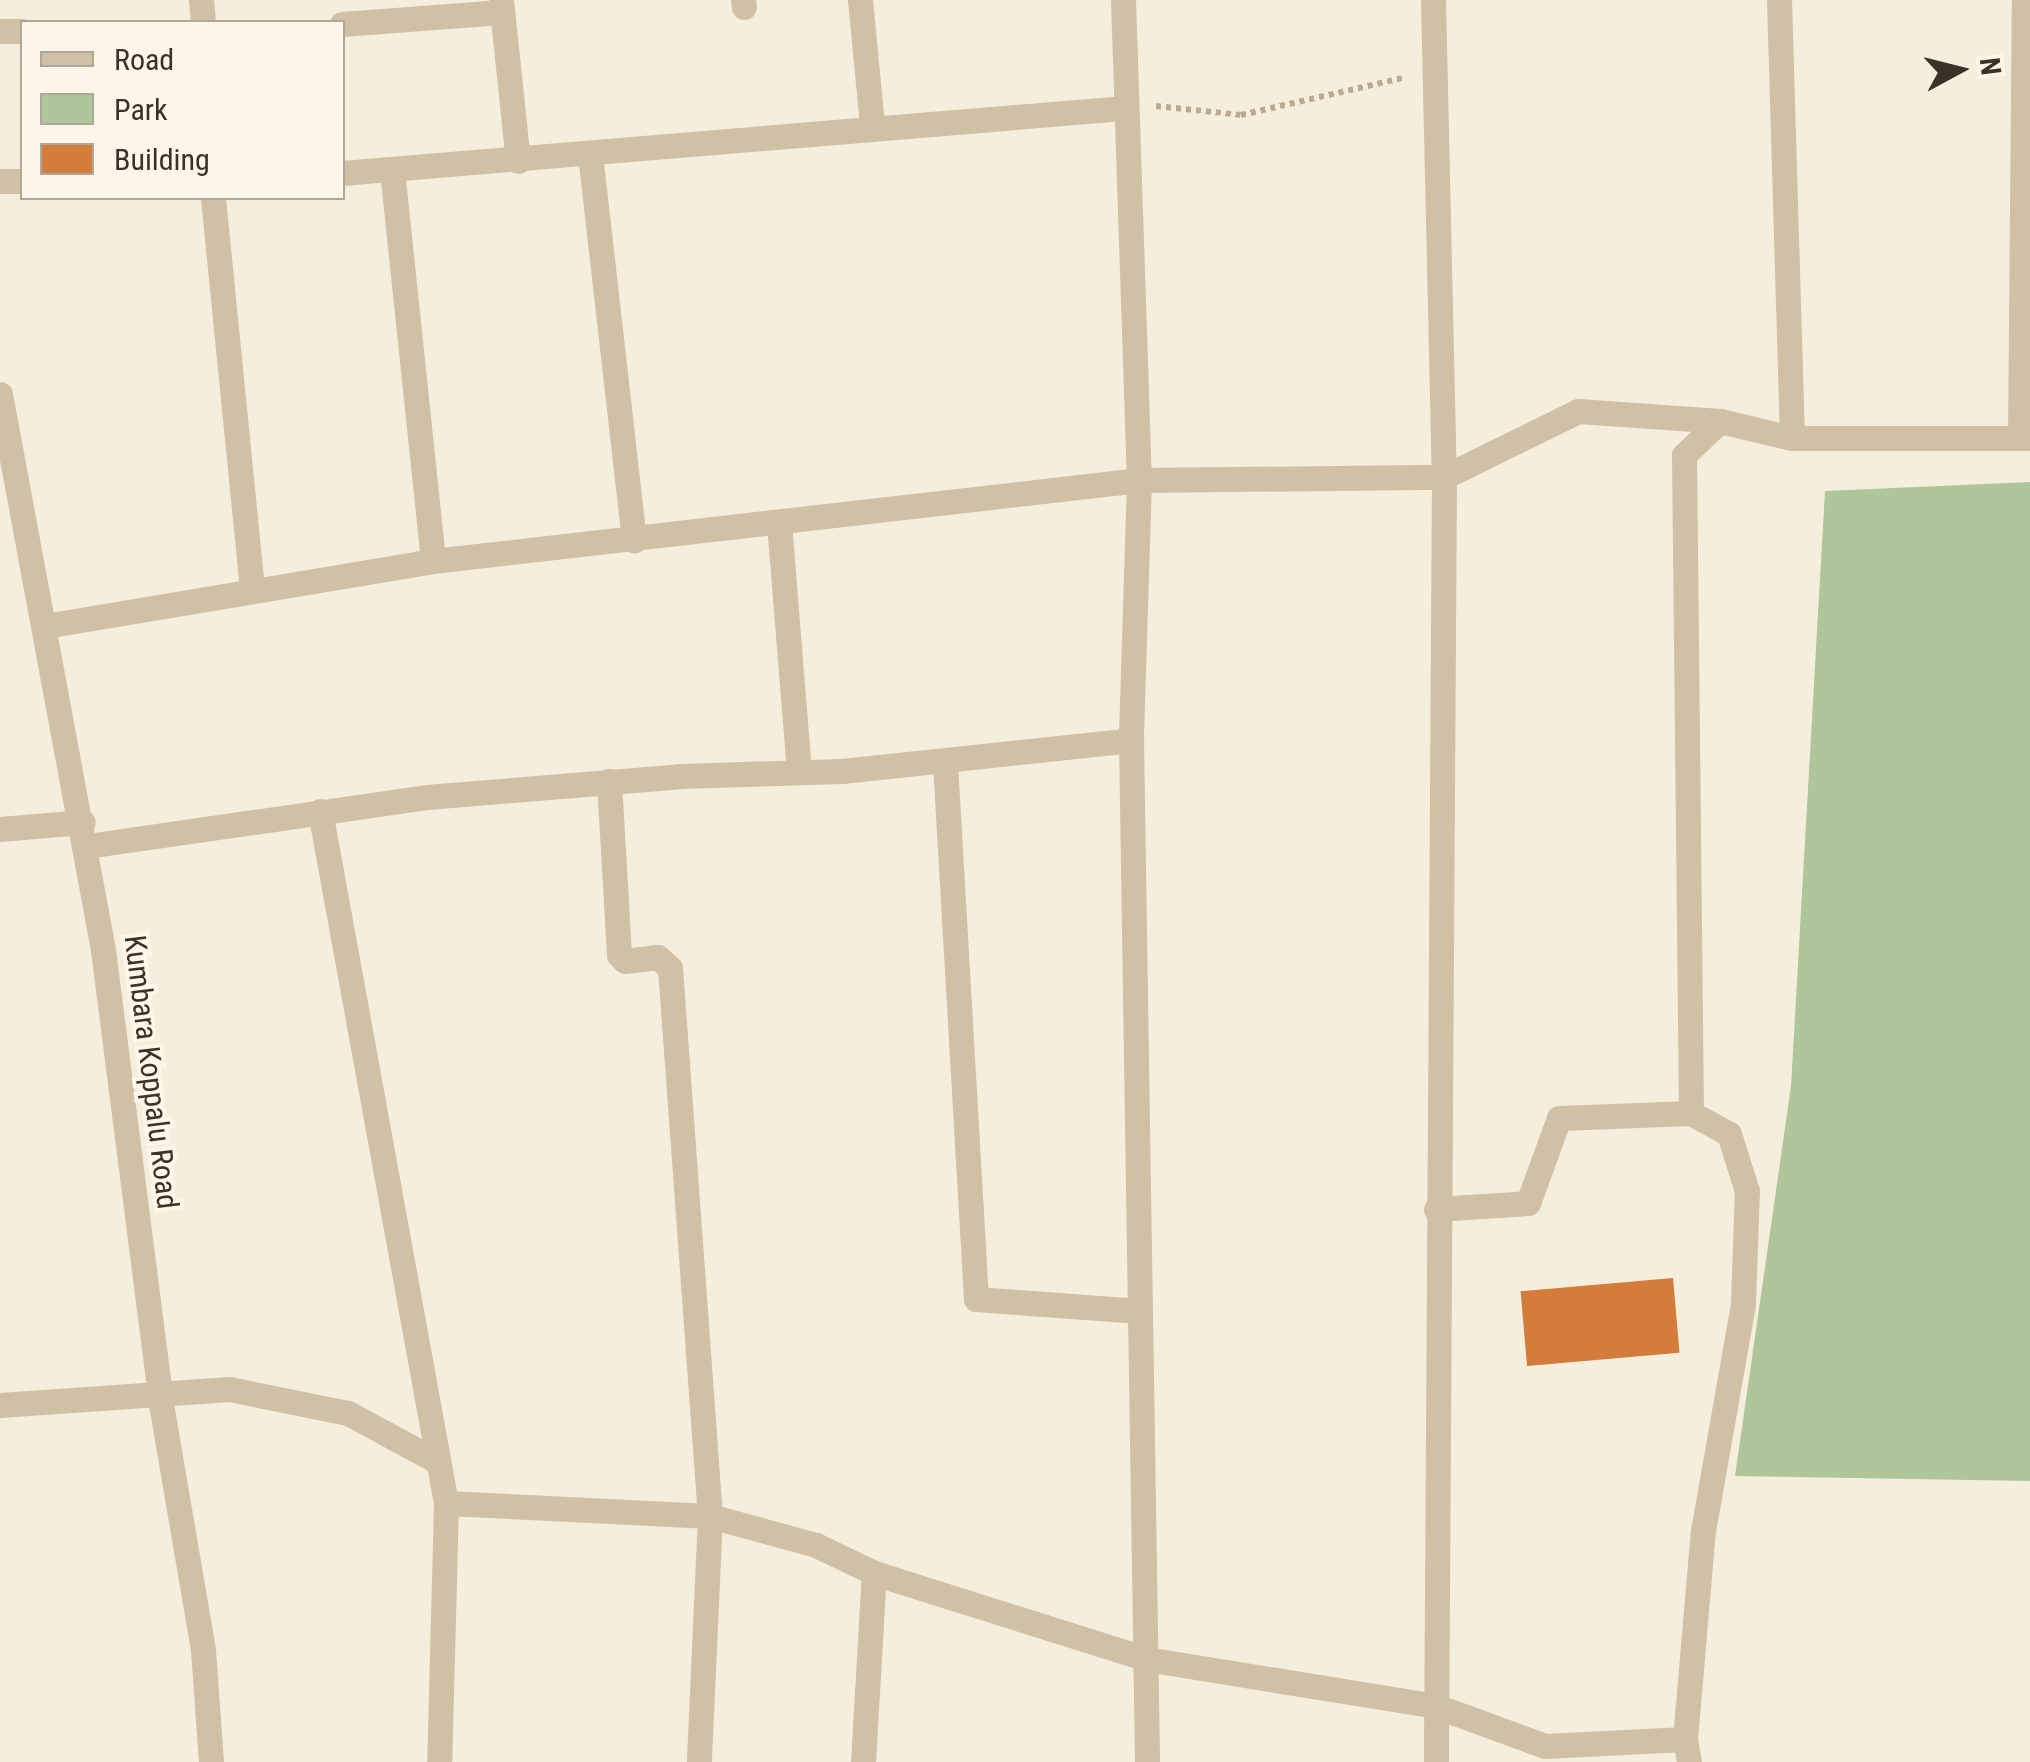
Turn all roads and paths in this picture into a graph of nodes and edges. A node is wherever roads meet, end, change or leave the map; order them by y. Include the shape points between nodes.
1 (860, 0) edge
2 (1123, 0) edge
3 (1433, 0) edge
4 (1778, 0) edge
5 (2024, 0) edge
6 (502, 6) edge
7 (345, 24) edge
8 (1435, 84) junction
9 (1124, 108) junction
10 (872, 125) junction
11 (590, 154) junction
12 (518, 160) junction
13 (392, 170) junction
14 (345, 174) edge
15 (213, 200) edge
16 (0, 394) edge
17 (1720, 421) junction
18 (1792, 438) junction
19 (2025, 438) edge
20 (1444, 476) junction
21 (1139, 480) junction
22 (779, 523) junction
23 (634, 541) junction
24 (433, 561) junction
25 (252, 591) junction
26 (45, 626) junction
27 (1130, 740) junction
28 (945, 763) junction
29 (798, 772) junction
30 (609, 780) junction
31 (320, 811) junction
32 (0, 829) edge
33 (85, 834) junction
34 (1692, 1113) junction
35 (1436, 1209) junction
36 (1140, 1311) junction
37 (160, 1398) junction
38 (0, 1405) edge
39 (433, 1459) junction
40 (446, 1504) junction
41 (710, 1516) junction
42 (874, 1573) junction
43 (1146, 1659) junction
44 (1436, 1706) junction
45 (1688, 1750) edge
46 (211, 1762) edge
47 (439, 1762) edge
48 (698, 1762) edge
49 (863, 1762) edge
50 (1146, 1762) edge
51 (1436, 1762) edge

1 - 10 street
2 - 9 street
3 - 8 street
4 - 18 street
5 - 19 street
6 - 7 street
6 - 12 street
8 - 9 path via 1366,82 1241,114
8 - 20 street
9 - 10 street
9 - 21 street
10 - 11 street
11 - 12 street
11 - 23 street
12 - 13 street
13 - 14 street
13 - 24 street
15 - 25 street
16 - 26 street, Kumbara Koppalu Road
17 - 18 street
17 - 20 street via 1578,411
17 - 34 street via 1684,455
18 - 19 street
20 - 21 street
20 - 35 street
21 - 22 street
21 - 27 street
22 - 23 street
22 - 29 street
23 - 24 street
24 - 25 street
25 - 26 street
26 - 33 street, Kumbara Koppalu Road
27 - 28 street
27 - 36 street
28 - 29 street
28 - 36 street via 976,1299
29 - 30 street
30 - 31 street
30 - 41 street via 619,955 624,961 658,957 670,968
31 - 33 street
31 - 39 street
32 - 33 street
33 - 37 street, Kumbara Koppalu Road
34 - 35 street via 1559,1118 1528,1203
34 - 45 street via 1729,1134 1747,1190 1744,1303 1703,1530
35 - 44 street
36 - 43 street
37 - 38 street
37 - 39 street via 229,1390 348,1413
37 - 46 street, Kumbara Koppalu Road via 203,1650
39 - 40 street
40 - 41 street
40 - 47 street
41 - 42 street via 816,1545
41 - 48 street
42 - 43 street
42 - 49 street
43 - 44 street
43 - 50 street
44 - 45 street via 1545,1746
44 - 51 street

